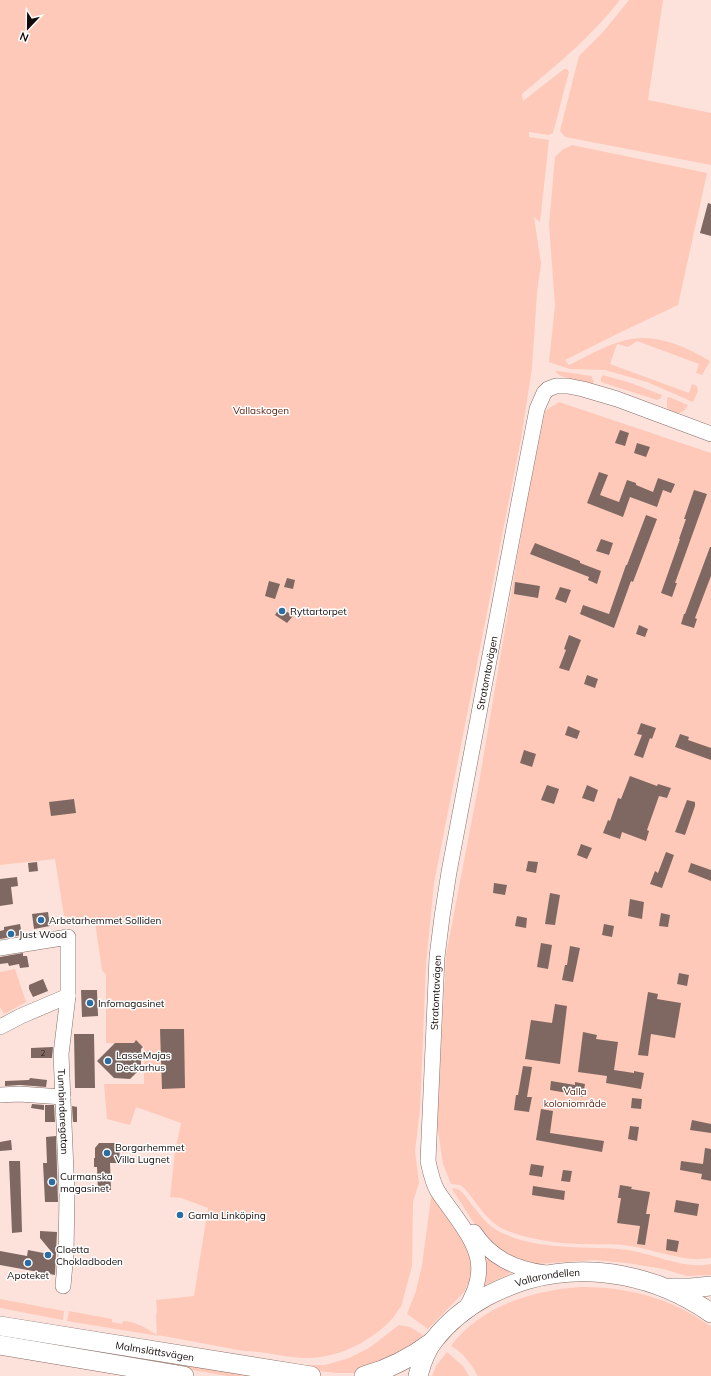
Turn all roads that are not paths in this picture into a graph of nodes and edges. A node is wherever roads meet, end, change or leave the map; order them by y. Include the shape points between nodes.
1 (711, 434) edge
2 (0, 948) edge
3 (68, 996) junction
4 (0, 1027) edge
5 (0, 1095) edge
6 (63, 1097) junction
7 (429, 1132) junction
8 (554, 1274) junction
9 (63, 1286) dead end
10 (711, 1286) edge
11 (667, 1288) junction
12 (463, 1311) junction
13 (711, 1312) edge
14 (0, 1326) edge
15 (433, 1341) junction
16 (0, 1345) edge
17 (184, 1376) edge
18 (311, 1376) edge
19 (364, 1376) edge
20 (418, 1376) edge

1 - 7 street, Stratomtavägen via 601,394 568,386 548,389 539,402 442,917 437,957
2 - 3 street, Tunnbindaregatan via 68,937
3 - 4 street
3 - 6 street, Tunnbindaregatan via 61,1054
5 - 6 street
6 - 9 street, Tunnbindaregatan via 67,1208
7 - 8 street, Stratomtavägen via 445,1186 481,1241 495,1255 518,1268
7 - 12 street, Stratomtavägen via 428,1161 437,1190 474,1244 477,1254 478,1278 473,1294
8 - 11 main road, Vallarondellen via 600,1273 637,1279
8 - 12 main road, Vallarondellen via 503,1288
10 - 11 main road
11 - 13 main road, Vallarondellen
12 - 15 main road, Vallarondellen
14 - 18 main road, Malmslättsvägen
15 - 19 main road via 392,1366
15 - 20 main road, Vallarondellen
16 - 17 main road, Malmslättsvägen

